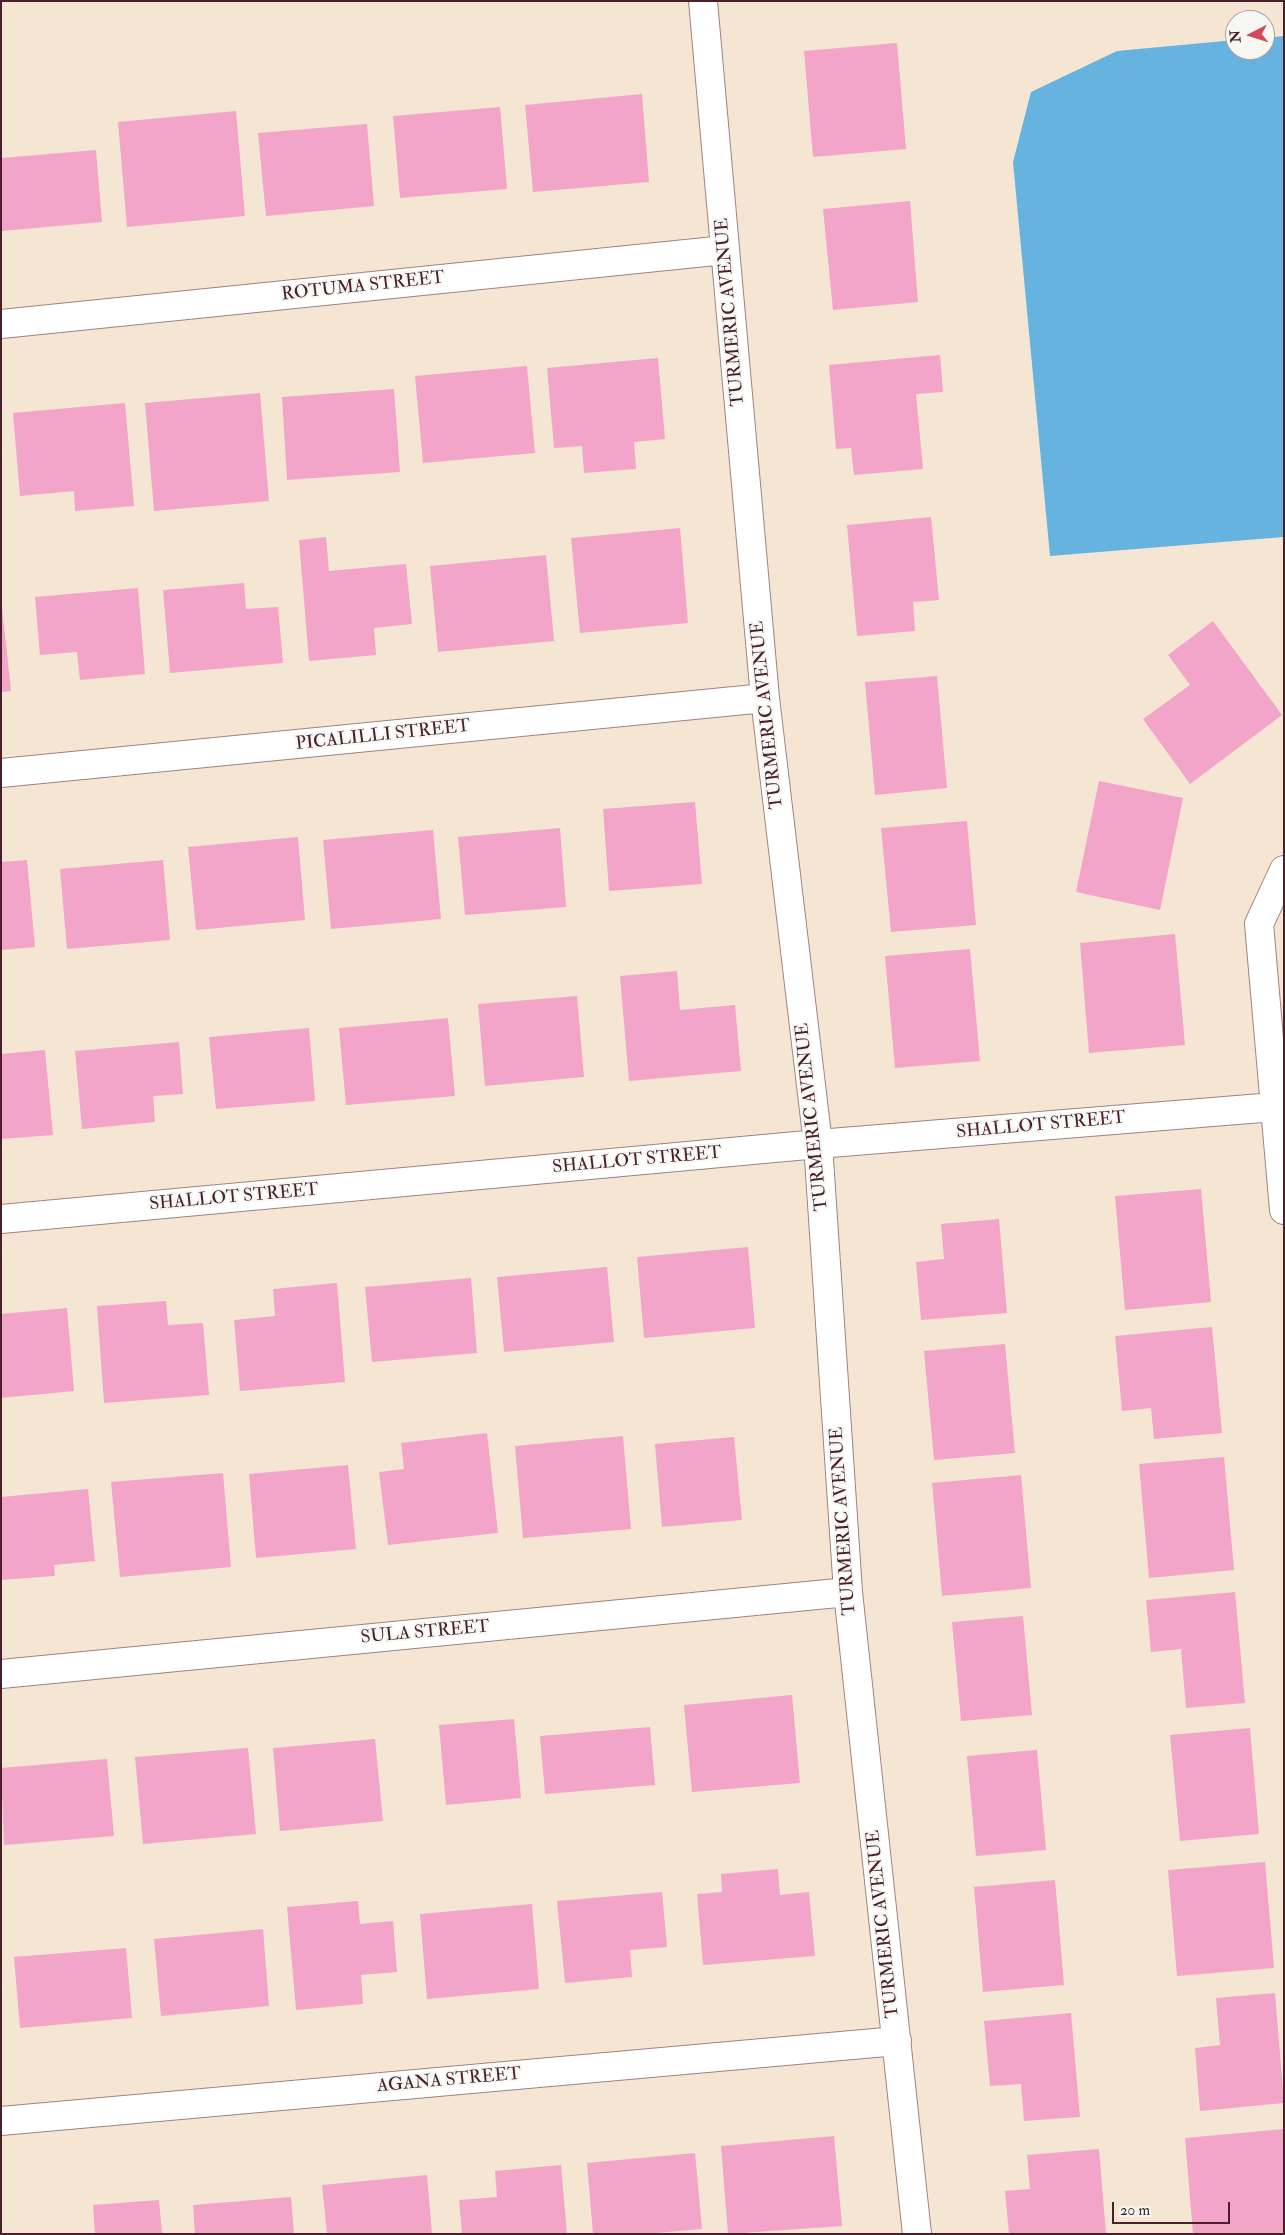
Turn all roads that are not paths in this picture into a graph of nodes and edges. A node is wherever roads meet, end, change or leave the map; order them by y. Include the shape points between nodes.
1 (703, 1) edge
2 (725, 250) junction
3 (1, 324) edge
4 (765, 698) junction
5 (1, 773) edge
6 (1284, 870) edge
7 (1274, 1108) junction
8 (818, 1144) junction
9 (1284, 1210) edge
10 (1, 1219) edge
11 (848, 1592) junction
12 (1, 1674) edge
13 (897, 2041) junction
14 (1, 2121) edge
15 (917, 2234) edge

1 - 2 street, TURMERIC AVENUE
2 - 3 street, ROTUMA STREET
2 - 4 street, TURMERIC AVENUE
4 - 5 street, PICALILLI STREET
4 - 8 street, TURMERIC AVENUE
6 - 7 street via 1259,924
7 - 8 street, SHALLOT STREET
7 - 9 street
8 - 10 street, SHALLOT STREET
8 - 11 street, TURMERIC AVENUE
11 - 12 street, SULA STREET
11 - 13 street, TURMERIC AVENUE
13 - 14 street, AGANA STREET
13 - 15 street, TURMERIC AVENUE

